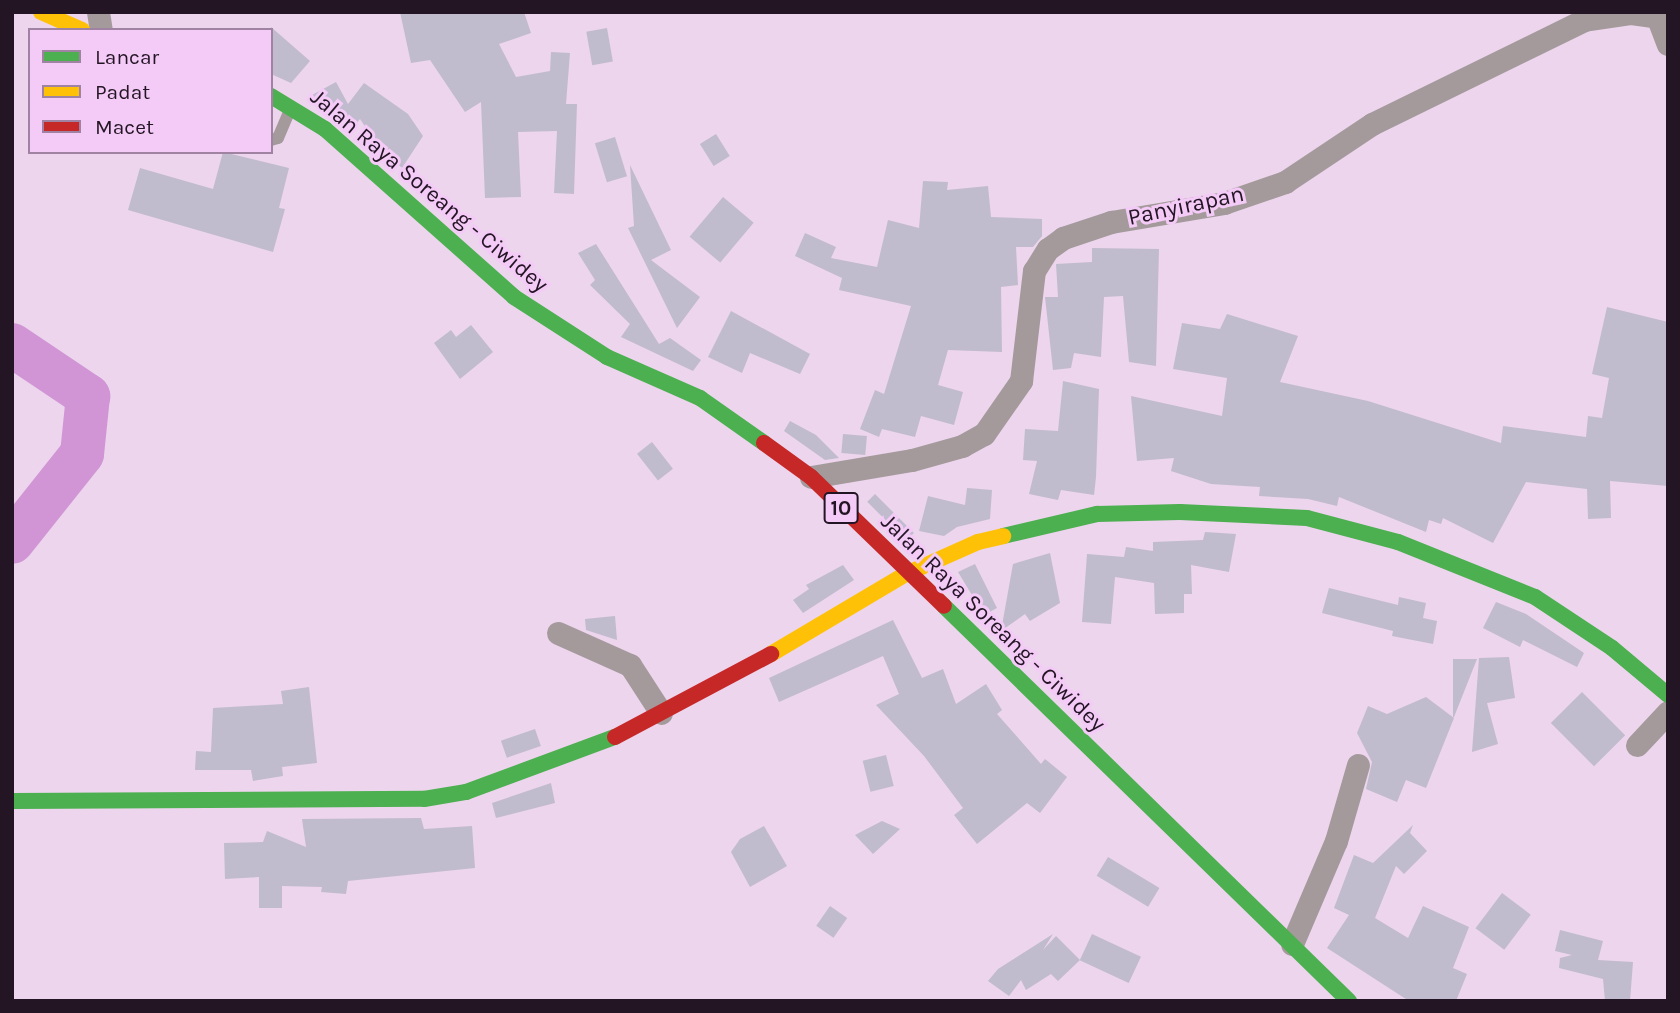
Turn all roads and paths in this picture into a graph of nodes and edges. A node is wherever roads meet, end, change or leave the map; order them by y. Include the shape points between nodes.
1 (45, 15) edge
2 (1662, 17) edge
3 (58, 28) edge
4 (77, 28) edge
5 (1668, 44) edge
6 (273, 97) edge
7 (291, 105) junction
8 (273, 139) edge
9 (811, 477) junction
10 (906, 573) junction
11 (558, 633) dead end
12 (1668, 695) edge
13 (1668, 712) edge
14 (661, 713) junction
15 (1637, 745) dead end
16 (1358, 765) dead end
17 (12, 801) edge
18 (1292, 944) junction
19 (1349, 1001) edge

1 - 3 lane
1 - 4 main road
2 - 5 street
2 - 9 street, Panyirapan via 1598,15 1558,32 1372,124 1285,182 1224,203 1111,222 1063,238 1048,249 1034,271 1021,380 998,420 984,434 962,446 912,460
6 - 7 main road, Jalan Raya Soreang - Ciwidey / 10
7 - 8 lane via 278,138
7 - 9 main road, Jalan Raya Soreang - Ciwidey / 10 via 325,129 514,297 607,357 700,398
9 - 10 main road, Jalan Raya Soreang - Ciwidey / 10
10 - 12 main road via 978,542 1097,514 1218,512 1307,517 1398,542 1535,597 1612,648
10 - 14 main road
10 - 18 main road, Jalan Raya Soreang - Ciwidey / 10
11 - 14 street via 630,665
13 - 15 street
14 - 17 main road via 589,750 456,794 424,799
16 - 18 street via 1336,841
18 - 19 main road, Jalan Raya Soreang - Ciwidey / 10

